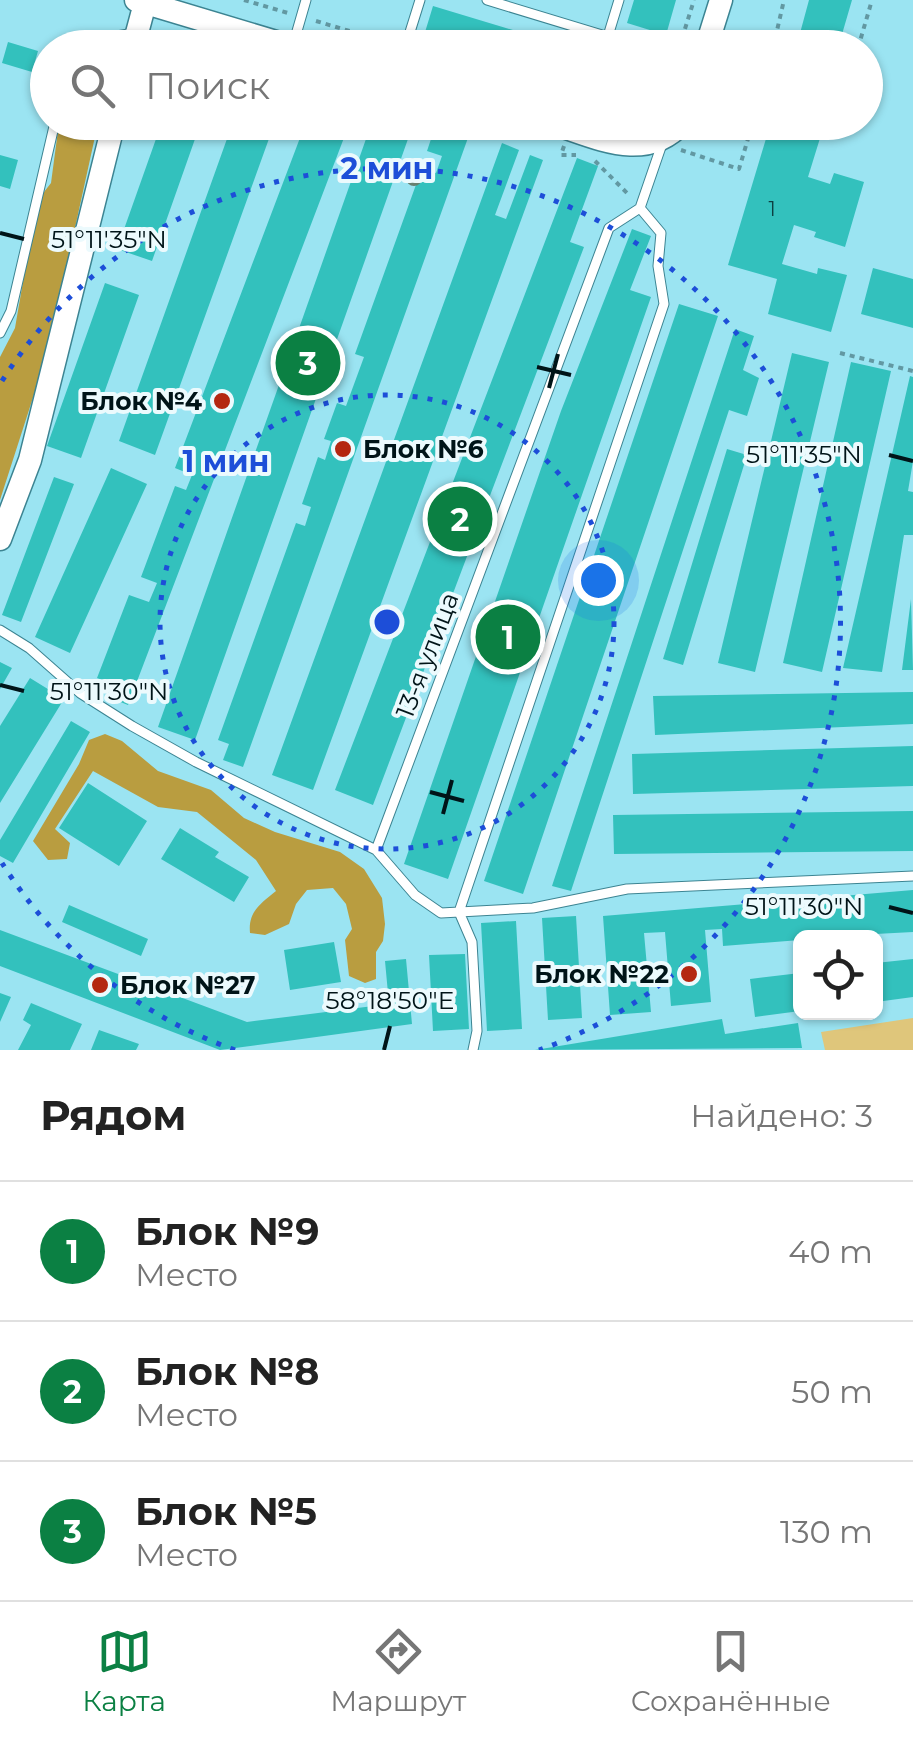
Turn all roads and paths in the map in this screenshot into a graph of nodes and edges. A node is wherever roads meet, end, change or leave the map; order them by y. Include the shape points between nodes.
1 (244, 0) edge
2 (306, 0) edge
3 (420, 0) edge
4 (486, 0) edge
5 (619, 0) edge
6 (694, 0) edge
7 (721, 0) edge
8 (784, 0) edge
9 (872, 0) edge
10 (141, 1) edge
11 (301, 17) junction
12 (137, 30) edge
13 (237, 30) edge
14 (298, 30) edge
15 (345, 30) edge
16 (411, 30) edge
17 (588, 30) edge
18 (610, 30) edge
19 (685, 30) edge
20 (712, 30) edge
21 (777, 30) edge
22 (863, 30) edge
23 (51, 140) edge
24 (110, 140) edge
25 (605, 140) edge
26 (748, 140) edge
27 (663, 141) joint
28 (561, 156) dead end
29 (691, 156) dead end
30 (640, 208) junction
31 (0, 333) edge
32 (840, 353) dead end
33 (913, 372) edge
34 (0, 538) edge
35 (0, 630) edge
36 (376, 850) junction
37 (913, 876) edge
38 (459, 912) junction
39 (473, 1050) edge

1 - 11 path
2 - 11 lane
3 - 16 lane
4 - 17 lane
5 - 18 lane
6 - 19 path
7 - 20 street
8 - 21 path
9 - 22 path
10 - 12 street
10 - 13 street
11 - 14 lane
11 - 15 path
23 - 31 lane via 11,311
24 - 34 street via 30,460
25 - 27 street via 630,148
26 - 29 path via 739,169
27 - 30 lane
28 - 30 path via 599,162
30 - 36 lane, 13-я улица via 610,228
30 - 38 lane via 661,233 664,304
32 - 33 path
35 - 36 lane via 132,726
36 - 38 lane via 415,895 442,913
37 - 38 lane via 627,889 533,908
38 - 39 lane via 472,942

